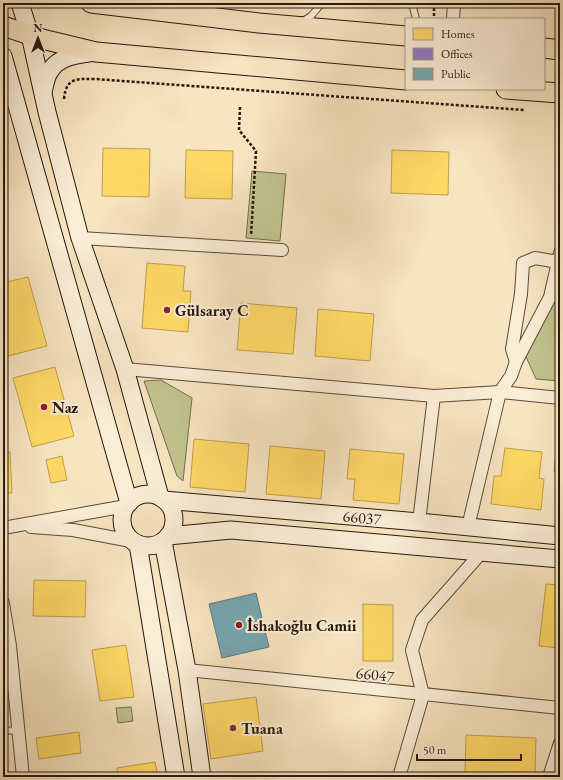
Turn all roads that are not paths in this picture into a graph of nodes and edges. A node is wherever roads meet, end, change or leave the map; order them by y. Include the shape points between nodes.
1 (20, 3) edge
2 (95, 3) edge
3 (322, 3) edge
4 (412, 3) edge
5 (454, 3) edge
6 (416, 18) edge
7 (453, 18) edge
8 (288, 25) junction
9 (3, 26) edge
10 (30, 35) junction
11 (405, 36) edge
12 (545, 48) edge
13 (560, 50) edge
14 (96, 52) junction
15 (3, 56) edge
16 (6, 75) edge
17 (405, 80) edge
18 (520, 90) edge
19 (43, 92) junction
20 (560, 93) edge
21 (80, 238) junction
22 (282, 250) dead end
23 (559, 258) edge
24 (516, 362) junction
25 (125, 369) junction
26 (500, 392) junction
27 (434, 396) junction
28 (560, 398) edge
29 (162, 499) junction
30 (127, 504) junction
31 (419, 522) junction
32 (9, 527) edge
33 (468, 527) junction
34 (560, 536) edge
35 (166, 539) junction
36 (134, 542) junction
37 (481, 553) junction
38 (560, 559) edge
39 (3, 603) edge
40 (186, 670) junction
41 (423, 695) junction
42 (560, 708) edge
43 (19, 730) junction
44 (3, 731) edge
45 (560, 743) edge
46 (23, 777) edge
47 (176, 777) edge
48 (202, 777) edge
49 (399, 777) edge
50 (549, 777) edge

1 - 10 street
2 - 8 main road
3 - 8 lane via 308,18
4 - 6 lane
5 - 7 street
8 - 11 main road
9 - 10 main road
10 - 14 main road
10 - 19 street
12 - 13 main road
14 - 17 main road
14 - 19 street via 68,57 57,62 50,71
15 - 16 street
16 - 30 street via 24,127
18 - 20 main road
19 - 21 street
21 - 22 street
21 - 25 street
23 - 24 street via 550,298
23 - 24 street via 534,258 523,263 512,349
24 - 26 street via 511,376
25 - 27 street
25 - 29 street
26 - 27 street
26 - 28 street
26 - 33 street
27 - 31 street
29 - 30 street via 146,494
29 - 31 street, 66037
29 - 35 street via 172,511 174,520 173,528
30 - 32 street
30 - 36 street via 122,514 123,529
31 - 33 street, 66037
32 - 36 street via 73,530
33 - 34 street, 66037
35 - 36 street via 148,546
35 - 37 street, 66037 via 230,530
35 - 40 street
36 - 47 street
37 - 38 street, 66037
37 - 41 street via 422,620 412,650
39 - 43 street
40 - 41 street, 66047
40 - 48 street
41 - 42 street, 66047
41 - 49 street
43 - 44 lane
43 - 46 street
45 - 50 street

